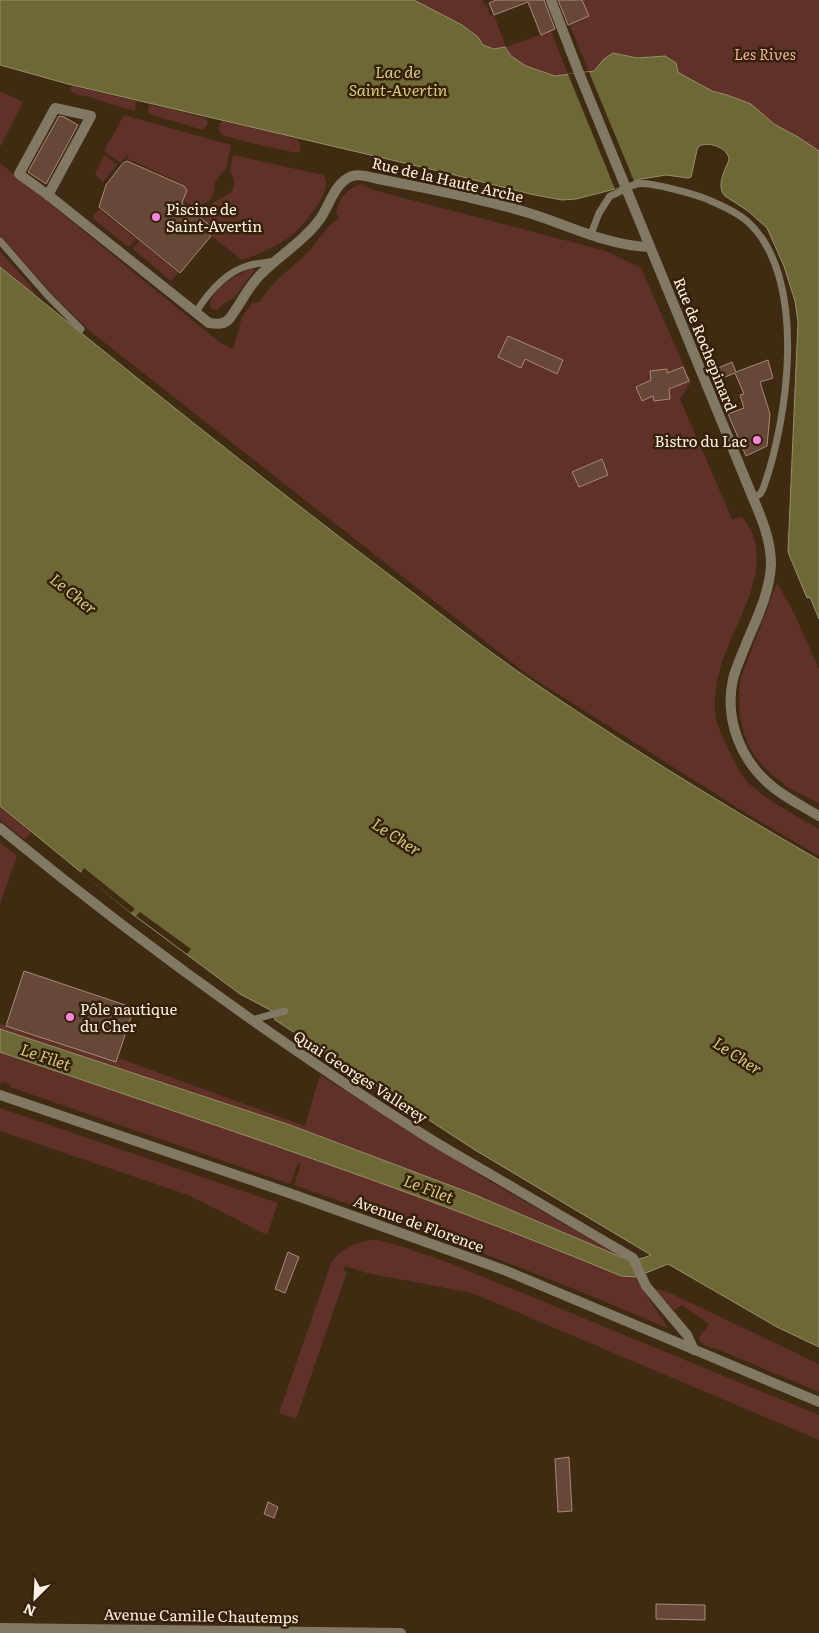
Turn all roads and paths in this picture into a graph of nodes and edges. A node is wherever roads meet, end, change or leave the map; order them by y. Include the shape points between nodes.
1 (551, 0) edge
2 (48, 196) junction
3 (591, 234) junction
4 (0, 241) edge
5 (650, 247) junction
6 (275, 261) junction
7 (196, 312) junction
8 (81, 329) dead end
9 (754, 498) junction
10 (819, 816) edge
11 (0, 828) edge
12 (285, 1011) dead end
13 (251, 1020) junction
14 (0, 1095) edge
15 (694, 1350) junction
16 (819, 1402) edge
17 (0, 1628) edge
18 (350, 1633) edge
19 (401, 1633) edge

1 - 5 street, Rue de Rochepinard, bridge
2 - 2 street, Rue de la Haute Arche via 61,172 91,116 55,108 19,174
2 - 7 street, Rue de la Haute Arche
3 - 5 street, Rue de la Haute Arche via 629,246
3 - 6 street, Rue de la Haute Arche via 508,207 362,175 352,176 340,184 321,218 306,236
3 - 9 lane via 610,196 638,183 682,190 708,199 748,222 761,238 778,274 788,338 783,406 776,442 762,489
4 - 8 lane
5 - 9 street, Rue de Rochepinard
6 - 7 lane via 247,266 227,276 208,294
6 - 7 street, Rue de la Haute Arche via 260,274 229,319 222,324 209,323
9 - 10 street, Rue de Rochepinard via 768,540 770,572 764,598 734,678 731,708 734,729 744,754 759,774 788,798
11 - 13 street, Quai Georges Vallerey via 125,927
12 - 13 lane
13 - 15 street, Quai Georges Vallerey via 429,1138 633,1258 646,1286 687,1335
14 - 15 street, Avenue de Florence via 448,1249
15 - 16 street, Avenue de Florence
17 - 18 street, Avenue Camille Chautemps
18 - 19 street, Avenue Camille Chautemps

